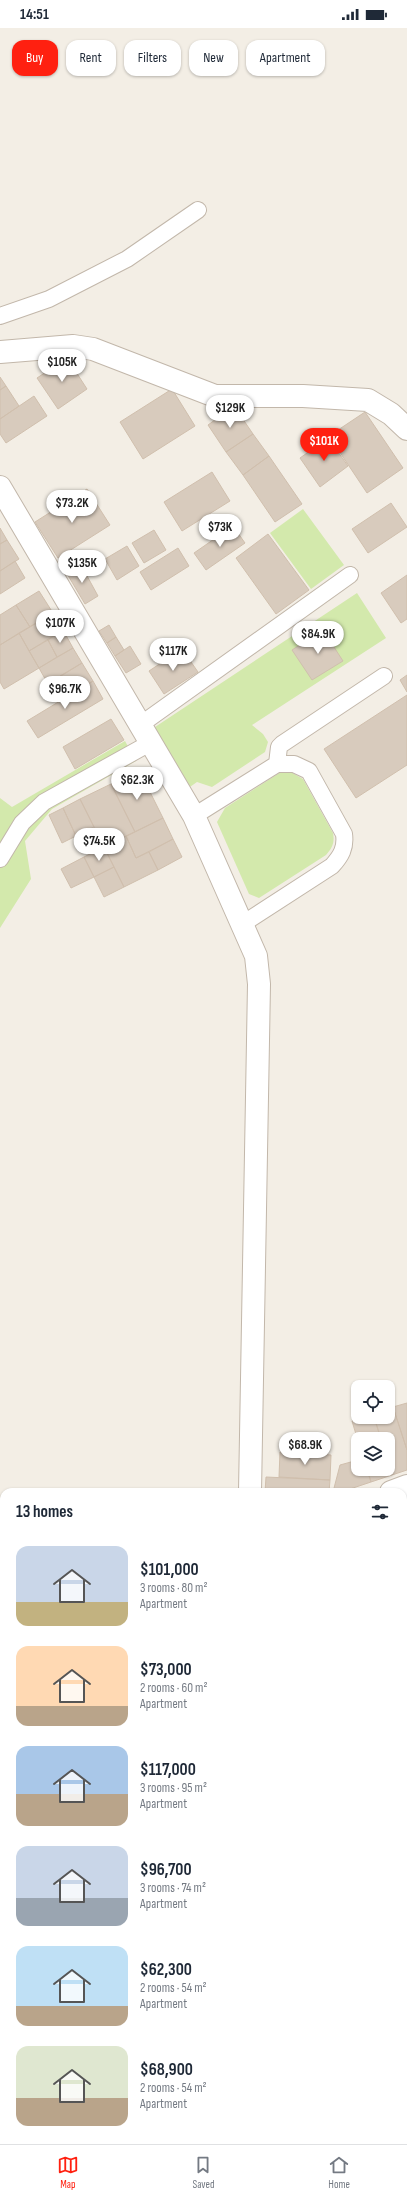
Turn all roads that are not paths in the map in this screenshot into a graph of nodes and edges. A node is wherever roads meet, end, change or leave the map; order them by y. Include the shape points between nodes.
1 (198, 210) dead end
2 (0, 316) edge
3 (0, 352) edge
4 (407, 429) edge
5 (0, 487) edge
6 (350, 575) dead end
7 (384, 676) dead end
8 (145, 734) junction
9 (277, 764) junction
10 (194, 816) junction
11 (0, 859) edge
12 (241, 925) junction
13 (250, 1488) edge

1 - 2 lane via 127,259 49,299
3 - 4 street via 73,346 93,349 215,396 303,396 368,400 391,414
5 - 8 street
6 - 8 lane
7 - 9 lane via 282,744 279,747
8 - 10 street
8 - 11 lane via 44,802 22,823
9 - 10 lane
9 - 12 lane via 294,764 309,771 344,834 345,845 340,857 332,866
10 - 12 street
12 - 13 street via 256,956 259,984

